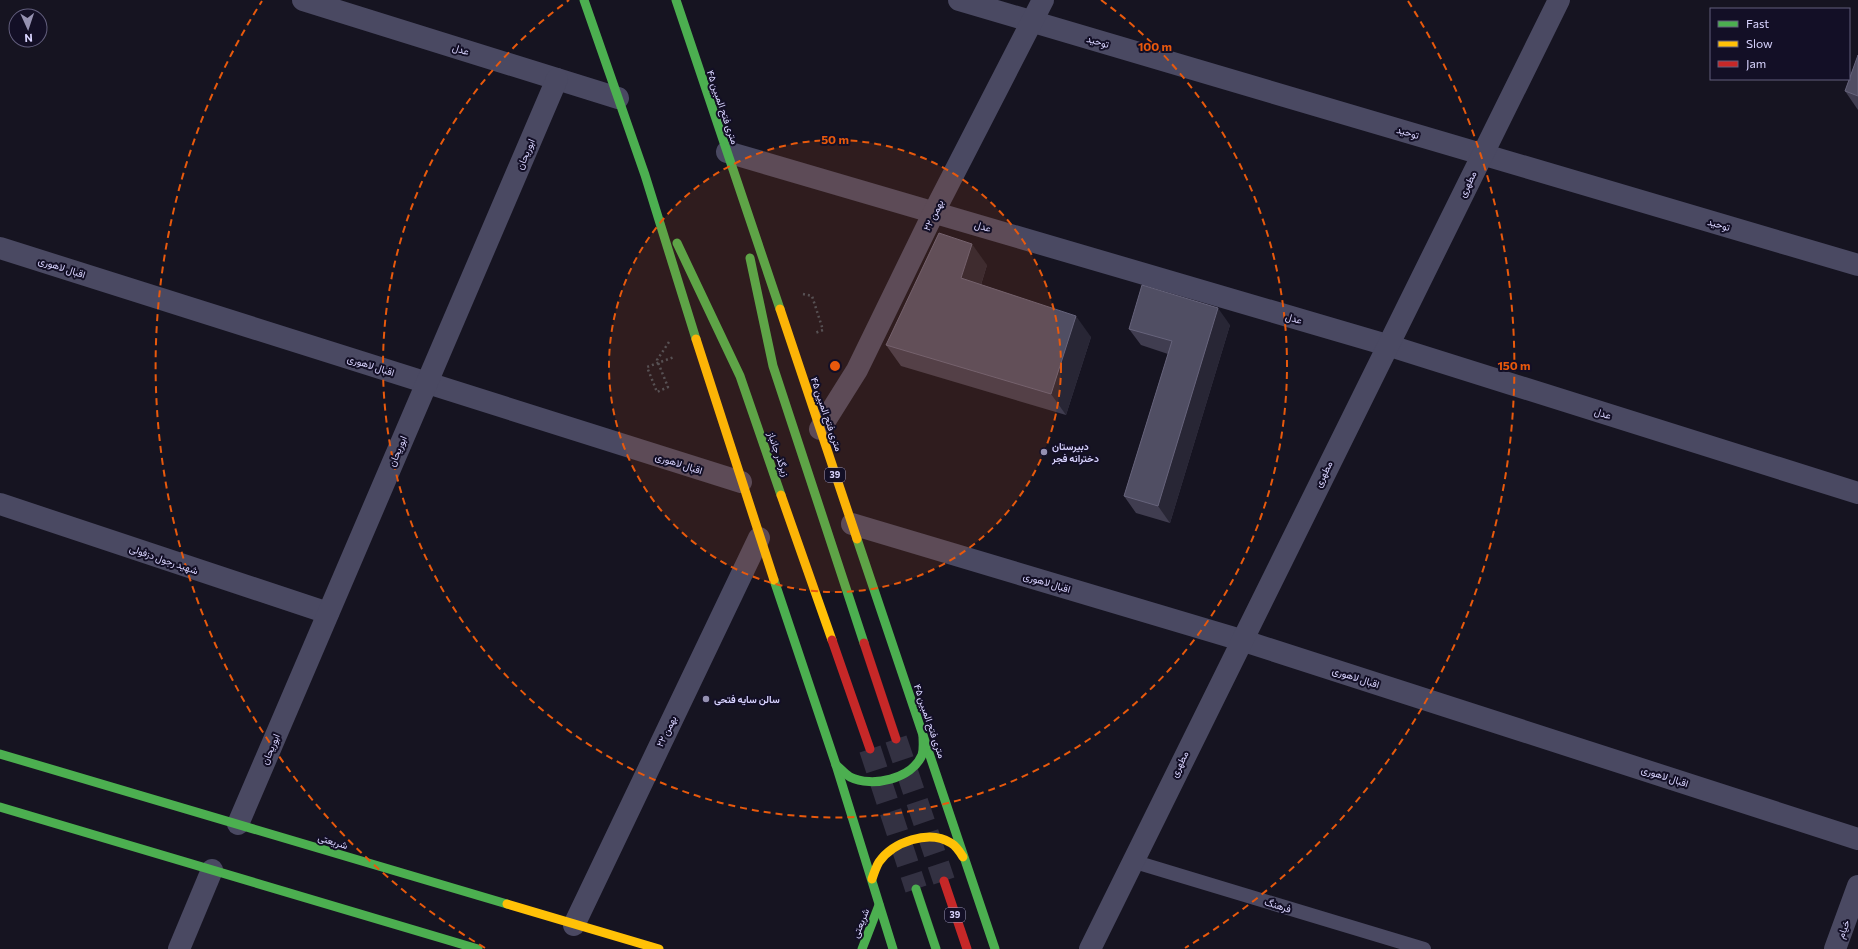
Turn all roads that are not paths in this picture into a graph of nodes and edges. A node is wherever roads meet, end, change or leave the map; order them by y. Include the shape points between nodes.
1 (303, 0) edge
2 (584, 0) edge
3 (676, 0) edge
4 (959, 0) edge
5 (1043, 0) edge
6 (1559, 0) edge
7 (1032, 22) junction
8 (557, 79) junction
9 (618, 98) junction
10 (727, 152) junction
11 (1482, 154) junction
12 (645, 175) junction
13 (934, 212) junction
14 (745, 236) dead end
15 (0, 248) edge
16 (748, 251) dead end
17 (1858, 265) edge
18 (1388, 345) junction
19 (426, 383) junction
20 (820, 429) junction
21 (741, 482) junction
22 (1858, 493) edge
23 (0, 504) edge
24 (852, 524) junction
25 (759, 538) junction
26 (328, 613) junction
27 (1241, 640) junction
28 (923, 736) junction
29 (896, 739) tunnel mouth
30 (870, 749) tunnel mouth
31 (0, 754) edge
32 (836, 765) junction
33 (0, 807) edge
34 (238, 824) junction
35 (1858, 838) edge
36 (964, 858) junction
37 (1132, 861) junction
38 (212, 870) junction
39 (872, 879) junction
40 (944, 880) tunnel mouth
41 (1858, 886) edge
42 (916, 888) tunnel mouth
43 (879, 904) junction
44 (574, 924) junction
45 (179, 949) edge
46 (478, 949) edge
47 (659, 949) edge
48 (862, 949) edge
49 (893, 949) edge
50 (936, 949) edge
51 (967, 949) edge
52 (995, 949) edge
53 (1090, 949) edge
54 (1424, 949) edge
55 (1836, 949) edge

1 - 8 street, عدل
2 - 9 main road
3 - 10 main road, ۴۵ متری فتح المبین / 39
4 - 7 street, توحید
5 - 7 street, ۲۲ بهمن
6 - 11 street, مطهری
7 - 11 street, توحید
7 - 13 street, ۲۲ بهمن
8 - 9 street, عدل
8 - 19 street, ابوریحان
9 - 12 main road
10 - 13 street, عدل
10 - 14 main road, 39
10 - 20 main road, ۴۵ متری فتح المبین / 39
11 - 17 street, توحید
11 - 18 street, مطهری
12 - 21 main road
12 - 30 main road, زیرگذر جانباز via 740,376
13 - 18 street, عدل
13 - 20 street, ۲۲ بهمن via 857,370
15 - 19 street, اقبال لاهوری
16 - 29 main road, 39 via 773,366
18 - 22 street, عدل
18 - 27 street, مطهری
19 - 21 street, اقبال لاهوری
19 - 26 street, ابوریحان
20 - 24 main road, ۴۵ متری فتح المبین / 39
21 - 25 main road
23 - 26 street, شهید رجول دزفولی
24 - 27 street, اقبال لاهوری
24 - 28 main road, ۴۵ متری فتح المبین / 39
25 - 32 main road
25 - 44 street, ۲۲ بهمن
26 - 34 street, ابوریحان
27 - 35 street, اقبال لاهوری
27 - 37 street, مطهری
28 - 32 main road via 922,755 912,769 894,779 872,782 851,777
28 - 36 main road, ۴۵ متری فتح المبین / 39
31 - 34 main road, شریعتی
32 - 39 main road
33 - 38 main road
34 - 44 main road, شریعتی
36 - 39 main road via 952,843 937,837 916,839 896,847 880,862
36 - 52 main road, ۴۵ متری فتح المبین / 39
37 - 53 street, مطهری
37 - 54 lane, فرهنگ
38 - 45 street
38 - 46 main road
39 - 43 main road
40 - 51 main road, 39
41 - 55 street, خیام
42 - 50 main road
43 - 48 main road, شریعتی
43 - 49 main road
44 - 47 main road, شریعتی

